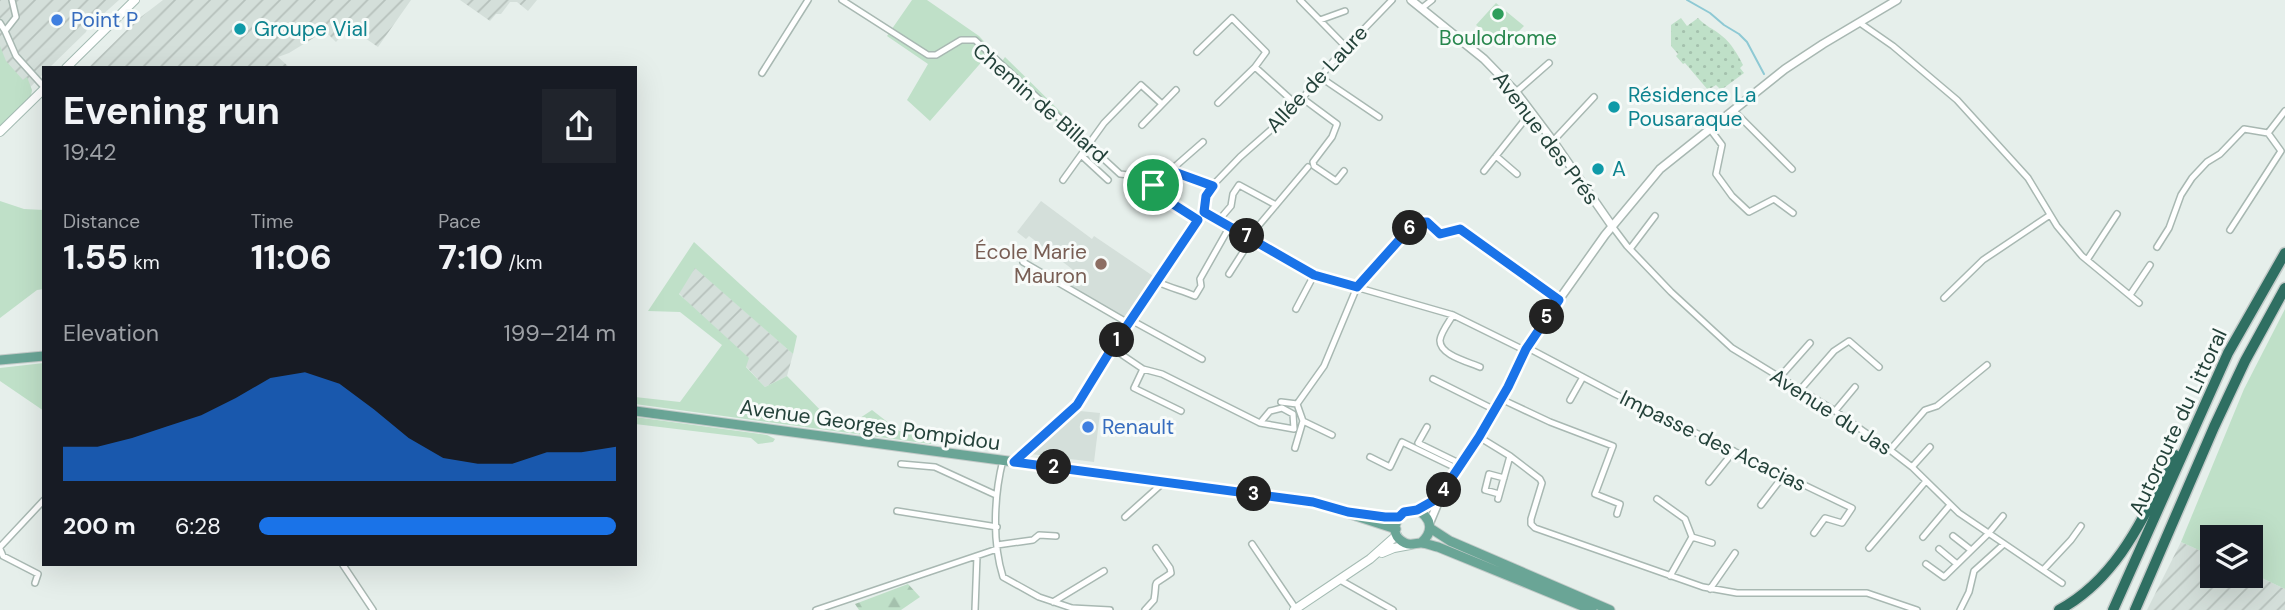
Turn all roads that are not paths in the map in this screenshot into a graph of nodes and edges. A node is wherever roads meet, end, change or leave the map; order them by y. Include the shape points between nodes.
1 (12, 0) edge
2 (135, 0) edge
3 (808, 0) edge
4 (842, 0) edge
5 (1300, 0) edge
6 (1392, 0) edge
7 (1411, 0) edge
8 (1432, 0) edge
9 (1897, 0) edge
10 (1422, 8) junction
11 (1345, 11) dead end
12 (1320, 20) junction
13 (0, 23) edge
14 (1860, 23) junction
15 (5, 31) junction
16 (1346, 47) junction
17 (1198, 52) dead end
18 (1549, 63) dead end
19 (68, 66) edge
20 (1255, 67) junction
21 (762, 73) dead end
22 (1320, 77) junction
23 (42, 86) edge
24 (42, 90) edge
25 (1175, 90) dead end
26 (1516, 92) junction
27 (1594, 97) dead end
28 (1303, 98) junction
29 (1218, 103) dead end
30 (1162, 104) junction
31 (1297, 105) junction
32 (1733, 110) junction
33 (2285, 111) edge
34 (1531, 112) junction
35 (1379, 117) dead end
36 (1142, 125) dead end
37 (1710, 129) junction
38 (0, 132) edge
39 (2268, 133) junction
40 (1553, 141) junction
41 (1203, 142) dead end
42 (1089, 146) junction
43 (1082, 156) junction
44 (1496, 156) junction
45 (1308, 167) dead end
46 (1792, 169) dead end
47 (1171, 170) junction
48 (1344, 171) dead end
49 (1484, 171) dead end
50 (1517, 174) dead end
51 (1063, 180) dead end
52 (1108, 180) dead end
53 (1153, 185) junction
54 (1213, 186) junction
55 (1276, 205) junction
56 (1204, 212) junction
57 (1793, 213) dead end
58 (2117, 214) dead end
59 (2050, 215) junction
60 (1655, 216) dead end
61 (1198, 220) junction
62 (1219, 220) junction
63 (1230, 226) junction
64 (1612, 226) junction
65 (2230, 230) dead end
66 (1251, 237) junction
67 (2157, 247) dead end
68 (1630, 250) junction
69 (2285, 253) edge
70 (2087, 260) junction
71 (1023, 262) dead end
72 (2150, 265) dead end
73 (1229, 274) dead end
74 (1314, 275) junction
75 (1157, 281) junction
76 (1357, 287) junction
77 (2285, 288) edge
78 (2130, 295) junction
79 (1944, 298) dead end
80 (1559, 300) junction
81 (2139, 303) dead end
82 (1296, 309) dead end
83 (1453, 315) junction
84 (1130, 321) junction
85 (1810, 343) dead end
86 (1112, 348) junction
87 (1526, 349) junction
88 (2228, 353) junction
89 (42, 356) edge
90 (1202, 359) dead end
91 (0, 360) edge
92 (1987, 365) dead end
93 (1879, 366) dead end
94 (1480, 367) dead end
95 (1143, 369) junction
96 (1583, 377) junction
97 (1779, 378) junction
98 (1433, 379) dead end
99 (1855, 387) dead end
100 (1800, 390) junction
101 (1501, 399) junction
102 (1570, 400) dead end
103 (1281, 402) dead end
104 (1297, 404) junction
105 (1495, 410) junction
106 (637, 411) edge
107 (1181, 411) dead end
108 (1835, 411) junction
109 (1303, 421) junction
110 (1261, 423) junction
111 (1427, 427) dead end
112 (1332, 435) dead end
113 (1479, 437) junction
114 (1930, 447) dead end
115 (1295, 448) dead end
116 (1891, 450) junction
117 (1734, 451) junction
118 (1510, 456) junction
119 (1370, 457) dead end
120 (1003, 460) junction
121 (1014, 462) junction
122 (901, 464) dead end
123 (1460, 467) junction
124 (1912, 467) junction
125 (1784, 475) junction
126 (1504, 478) junction
127 (1926, 481) junction
128 (1164, 482) junction
129 (1709, 482) dead end
130 (1443, 491) junction
131 (996, 495) junction
132 (1657, 499) dead end
133 (42, 502) edge
134 (1761, 505) dead end
135 (1950, 505) junction
136 (897, 510) dead end
137 (1417, 510) junction
138 (1348, 512) junction
139 (1617, 514) dead end
140 (2003, 516) dead end
141 (1125, 517) dead end
142 (1399, 517) junction
143 (1430, 525) junction
144 (2081, 526) dead end
145 (997, 527) junction
146 (1396, 532) junction
147 (1814, 533) dead end
148 (1988, 534) junction
149 (1056, 536) dead end
150 (1953, 536) dead end
151 (1692, 537) junction
152 (1923, 537) dead end
153 (1712, 542) dead end
154 (1252, 544) dead end
155 (1416, 544) junction
156 (2004, 544) junction
157 (997, 547) junction
158 (0, 548) edge
159 (1156, 548) dead end
160 (1869, 548) dead end
161 (1939, 549) dead end
162 (1971, 550) junction
163 (1735, 553) dead end
164 (977, 556) junction
165 (1370, 559) junction
166 (1926, 564) dead end
167 (1957, 564) junction
168 (344, 566) edge
169 (2043, 570) junction
170 (1104, 571) dead end
171 (1670, 576) junction
172 (1340, 579) junction
173 (35, 583) dead end
174 (2062, 583) dead end
175 (1710, 589) junction
176 (1053, 602) junction
177 (2136, 607) edge
178 (1076, 609) edge
179 (1295, 609) edge
180 (373, 610) edge
181 (816, 610) edge
182 (975, 610) edge
183 (1110, 610) edge
184 (1145, 610) edge
185 (1394, 610) edge
186 (1592, 610) edge
187 (1610, 610) edge
188 (1917, 610) edge
189 (1960, 610) edge
190 (2059, 610) edge
191 (2113, 610) edge

1 - 15 street via 15,20
2 - 19 main road
3 - 21 street
4 - 42 street, Chemin de Billard via 928,55 961,40 975,40
5 - 12 street
6 - 16 street, Allée de Laure
7 - 10 street, Avenue des Prés
8 - 10 street
9 - 14 street
10 - 26 street, Avenue des Prés
11 - 12 street
12 - 16 street
13 - 15 street
14 - 32 street via 1807,53
14 - 59 street via 1956,100 2028,178
15 - 23 street via 16,56
16 - 22 street, Allée de Laure
17 - 20 street via 1231,18 1266,52
18 - 26 street
20 - 29 street
20 - 31 street
22 - 28 street, Allée de Laure
22 - 35 street
24 - 38 main road
25 - 30 street
26 - 34 street, Avenue des Prés
27 - 40 street
28 - 31 street, Allée de Laure
28 - 48 street via 1337,124 1314,166 1336,181
30 - 36 street
30 - 42 street via 1141,85 1104,123
31 - 54 street, Allée de Laure
32 - 37 street
32 - 46 street
33 - 39 street
34 - 40 street, Avenue des Prés
34 - 44 street
37 - 57 street via 1722,145 1716,174 1732,196 1749,212 1774,199
37 - 64 street via 1660,169
39 - 65 street via 2281,151
39 - 67 street via 2244,129 2207,162 2181,195
40 - 64 street, Avenue des Prés
41 - 47 street
42 - 43 street
42 - 53 street, Chemin de Billard via 1120,174 1145,177
43 - 51 street
43 - 52 street
44 - 49 street
44 - 50 street
45 - 55 street
47 - 53 street via 1162,172
47 - 54 street
53 - 61 street, Chemin de Billard
54 - 56 street, Allée de Laure
55 - 62 street via 1239,185
55 - 66 street
56 - 61 street, Allée de Laure
56 - 62 street
58 - 70 street
59 - 70 street
59 - 79 street via 1983,260
60 - 68 street
61 - 75 street, Allée de Laure
62 - 63 street
63 - 66 street
63 - 75 street via 1195,296
64 - 68 street, Avenue du Jas
64 - 80 street
66 - 73 street
66 - 74 street
68 - 97 street, Avenue du Jas via 1732,348
69 - 88 highway, Autoroute du Littoral
70 - 78 street
71 - 84 street
72 - 78 street
74 - 76 street
74 - 82 street
75 - 84 street, Allée de Laure
76 - 80 street via 1409,229 1427,222 1440,234 1460,229
76 - 83 street
76 - 104 street via 1324,366
77 - 177 highway, Autoroute du Littoral via 2230,394
78 - 81 street
80 - 87 street
83 - 87 street
83 - 94 street via 1440,338 1441,345 1446,352
84 - 86 street, Allée de Laure
84 - 90 street
85 - 97 street
86 - 95 street
86 - 121 street, Allée de Laure via 1077,405
87 - 96 street, Impasse des Acacias
87 - 101 street
88 - 190 highway via 2125,551 2104,575
88 - 191 highway, Autoroute du Littoral
89 - 91 main road
92 - 116 street via 1937,406 1925,410
93 - 100 street via 1849,341 1833,351
95 - 107 street via 1134,388
95 - 110 street
96 - 102 street
96 - 117 street, Impasse des Acacias
97 - 100 street, Avenue du Jas
98 - 105 street
99 - 108 street
100 - 108 street, Avenue du Jas
101 - 105 street
101 - 139 street via 1613,446 1595,495 1620,504
103 - 104 street
104 - 109 street
105 - 113 street
106 - 120 main road, Avenue Georges Pompidou
108 - 116 street, Avenue du Jas
109 - 112 street
109 - 115 street
110 - 110 street via 1270,411 1282,408 1293,414 1295,422 1294,429
111 - 123 street via 1418,443
113 - 118 street
113 - 123 street
114 - 124 street
116 - 124 street, Avenue du Jas
117 - 125 street, Impasse des Acacias
117 - 129 street
118 - 126 street
118 - 171 street via 1542,483 1531,520 1535,528
119 - 123 street via 1390,467 1402,442
120 - 121 main road, Avenue Georges Pompidou
120 - 131 street
121 - 128 main road, Avenue Georges Pompidou
122 - 131 street via 935,467
123 - 130 street
124 - 127 street, Avenue du Jas
125 - 134 street
125 - 147 street, Impasse des Acacias via 1852,508 1842,523 1825,518
126 - 126 street via 1498,496 1485,490 1489,474
127 - 135 street, Avenue du Jas
127 - 160 street
128 - 138 main road, Avenue Georges Pompidou via 1313,502
128 - 141 street
130 - 137 street
130 - 143 street
131 - 145 street
132 - 151 street via 1685,519
133 - 158 street
135 - 148 street, Avenue du Jas
135 - 152 street
136 - 145 street
137 - 142 main road
137 - 143 main road
138 - 142 main road, Avenue Georges Pompidou
138 - 146 main road, Avenue Georges Pompidou
140 - 148 street
142 - 146 main road
143 - 155 main road via 1429,534
143 - 187 main road via 1450,541
144 - 169 street
145 - 157 street
146 - 155 main road via 1405,543
146 - 165 main road
148 - 156 street, Avenue du Jas
148 - 162 street
149 - 157 street via 1039,535
150 - 162 street
151 - 153 street
151 - 171 street
154 - 179 street
155 - 165 main road
155 - 186 main road via 1450,551
156 - 169 street, Avenue du Jas
156 - 189 street via 1974,571
157 - 164 street
157 - 176 street via 1003,577
158 - 173 street via 3,556 38,574
159 - 184 street via 1171,573 1153,586 1154,600
161 - 167 street
162 - 167 street
163 - 175 street
164 - 181 street
164 - 182 street
165 - 172 main road
166 - 167 street via 1944,577
168 - 180 street
169 - 174 street, Avenue du Jas
170 - 176 street
171 - 175 street
172 - 179 main road
172 - 185 street
175 - 188 street via 1867,593
176 - 178 street
178 - 183 street

